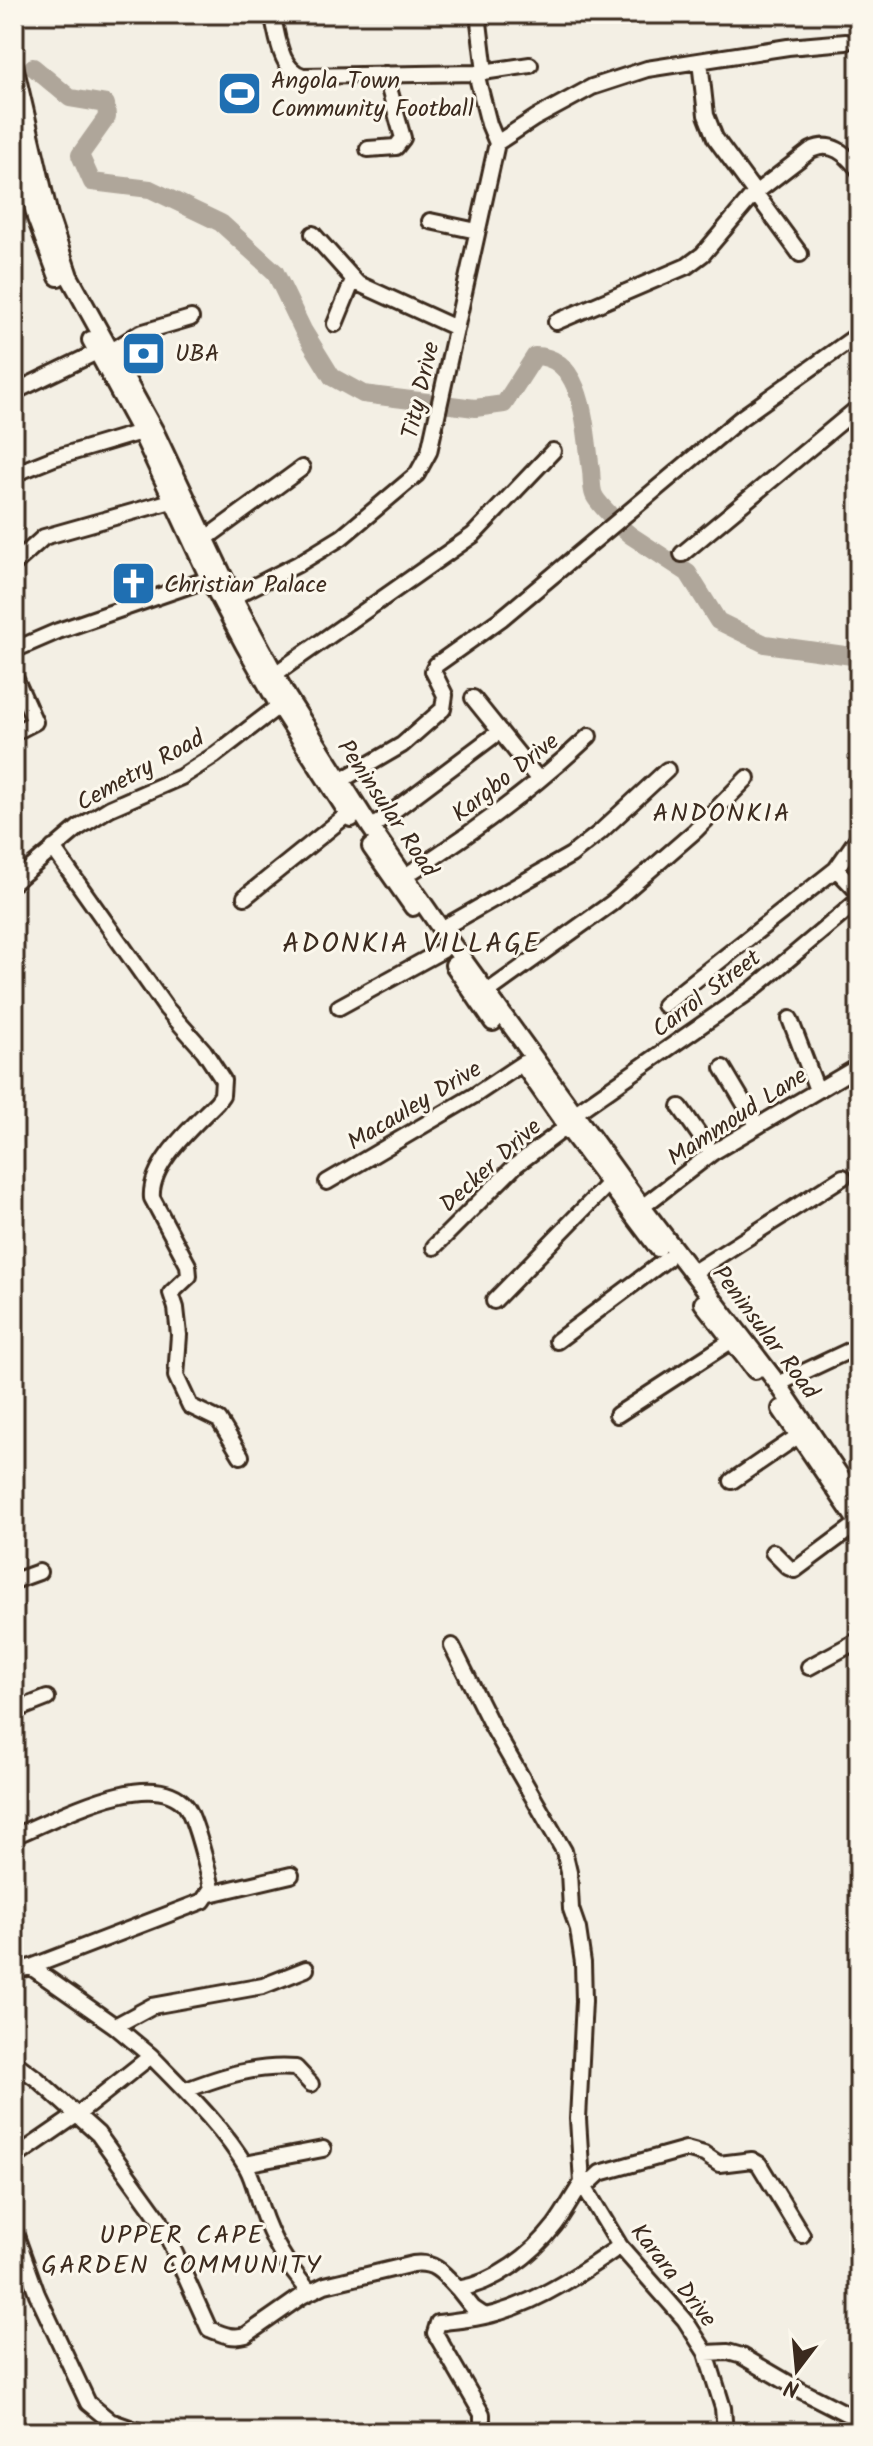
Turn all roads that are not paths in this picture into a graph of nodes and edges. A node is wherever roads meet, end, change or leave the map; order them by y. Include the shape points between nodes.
1 (272, 14) edge
2 (478, 14) edge
3 (846, 42) dead end
4 (700, 61) junction
5 (14, 65) edge
6 (530, 65) dead end
7 (480, 73) junction
8 (385, 74) junction
9 (14, 117) edge
10 (497, 143) junction
11 (368, 149) dead end
12 (859, 170) edge
13 (754, 194) junction
14 (430, 221) dead end
15 (477, 231) junction
16 (313, 234) dead end
17 (800, 254) dead end
18 (353, 280) junction
19 (191, 318) dead end
20 (556, 322) dead end
21 (335, 324) dead end
22 (456, 328) junction
23 (859, 334) edge
24 (104, 352) junction
25 (14, 392) edge
26 (859, 407) edge
27 (141, 432) junction
28 (553, 451) dead end
29 (302, 468) dead end
30 (14, 474) edge
31 (179, 499) junction
32 (205, 539) junction
33 (682, 554) dead end
34 (14, 564) edge
35 (216, 577) junction
36 (233, 597) junction
37 (15, 650) edge
38 (275, 674) junction
39 (14, 675) edge
40 (473, 698) dead end
41 (284, 702) junction
42 (500, 731) junction
43 (14, 733) edge
44 (589, 736) dead end
45 (667, 770) dead end
46 (747, 778) dead end
47 (539, 780) junction
48 (340, 781) junction
49 (348, 814) junction
50 (371, 828) junction
51 (859, 836) edge
52 (53, 848) junction
53 (836, 869) junction
54 (405, 876) junction
55 (14, 882) edge
56 (859, 893) edge
57 (245, 897) dead end
58 (859, 900) edge
59 (441, 929) junction
60 (443, 950) junction
61 (486, 993) junction
62 (664, 1005) dead end
63 (339, 1007) dead end
64 (790, 1019) dead end
65 (523, 1063) junction
66 (859, 1066) edge
67 (723, 1068) dead end
68 (817, 1090) junction
69 (680, 1107) dead end
70 (573, 1120) junction
71 (757, 1125) junction
72 (712, 1153) junction
73 (843, 1177) dead end
74 (327, 1182) dead end
75 (609, 1183) junction
76 (642, 1207) junction
77 (434, 1247) dead end
78 (667, 1259) junction
79 (692, 1273) junction
80 (494, 1301) dead end
81 (557, 1341) dead end
82 (731, 1341) junction
83 (859, 1346) edge
84 (778, 1384) junction
85 (617, 1415) dead end
86 (798, 1436) junction
87 (241, 1456) dead end
88 (732, 1481) dead end
89 (859, 1504) edge
90 (858, 1524) edge
91 (773, 1552) dead end
92 (39, 1572) dead end
93 (14, 1581) edge
94 (859, 1640) edge
95 (452, 1646) dead end
96 (809, 1667) dead end
97 (47, 1698) dead end
98 (14, 1711) edge
99 (14, 1836) edge
100 (291, 1875) dead end
101 (210, 1894) junction
102 (31, 1967) junction
103 (306, 1969) dead end
104 (14, 1971) edge
105 (115, 2026) junction
106 (151, 2056) junction
107 (14, 2062) edge
108 (311, 2084) dead end
109 (186, 2090) junction
110 (78, 2114) junction
111 (323, 2149) dead end
112 (14, 2158) edge
113 (245, 2164) junction
114 (583, 2185) junction
115 (14, 2230) edge
116 (802, 2235) dead end
117 (620, 2246) junction
118 (458, 2289) junction
119 (310, 2292) junction
120 (485, 2316) junction
121 (706, 2353) junction
122 (859, 2420) edge
123 (141, 2432) edge
124 (482, 2432) edge
125 (725, 2432) edge

1 - 8 street via 284,60 296,74
2 - 7 street
3 - 4 street
4 - 10 street via 663,65 592,87
4 - 13 street via 710,127
5 - 24 main road, Peninsular Road via 49,216
6 - 7 street
7 - 8 street
7 - 10 street
8 - 11 street via 403,138 396,147
9 - 24 main road, Peninsular Road via 36,218 60,282
10 - 15 street, Tity Drive
12 - 13 street via 843,152 818,146
13 - 17 street
13 - 20 street via 687,266
14 - 15 street
15 - 22 street, Tity Drive
16 - 18 street
18 - 21 street
18 - 22 street
19 - 24 street via 140,333
22 - 36 street, Tity Drive via 429,452 417,474 342,537
23 - 48 street via 741,418 502,618 436,665 433,671 445,695 443,709 402,745
24 - 25 street
24 - 27 main road, Peninsular Road
24 - 31 main road, Peninsular Road via 154,430
26 - 33 street
27 - 30 street
27 - 31 main road, Peninsular Road
28 - 38 street via 473,535
29 - 32 street
31 - 32 main road, Peninsular Road
31 - 34 street via 44,537
31 - 35 main road, Peninsular Road
32 - 35 main road, Peninsular Road
35 - 36 main road, Peninsular Road
35 - 37 street
35 - 41 main road, Peninsular Road
36 - 38 main road, Peninsular Road
38 - 41 main road, Peninsular Road
39 - 43 street via 35,722
40 - 42 street
41 - 48 main road, Peninsular Road
41 - 49 main road, Peninsular Road
41 - 52 street, Cemetry Road via 181,777 110,808
42 - 47 street
42 - 50 street
44 - 47 street, Kargbo Drive
45 - 59 street via 571,855
46 - 61 street via 612,903
47 - 54 street, Kargbo Drive
48 - 50 main road, Peninsular Road
49 - 57 street
49 - 60 main road, Peninsular Road
50 - 54 main road, Peninsular Road
51 - 53 street
52 - 55 street, Cemetry Road
52 - 87 street via 223,1080 222,1095 167,1155 152,1198 188,1265 189,1276 171,1293 179,1335 176,1376 190,1406 219,1420
53 - 56 street
53 - 62 street
54 - 59 main road, Peninsular Road
58 - 70 street, Carrol Street via 753,989
59 - 61 main road, Peninsular Road
60 - 63 street
60 - 65 main road, Peninsular Road
61 - 70 main road, Peninsular Road
64 - 68 street
65 - 70 main road, Peninsular Road
65 - 74 street, Macauley Drive
66 - 68 street, Mammoud Lane
67 - 71 street
68 - 71 street, Mammoud Lane
69 - 72 street
70 - 75 main road, Peninsular Road
70 - 76 main road, Peninsular Road
70 - 77 street, Decker Drive via 502,1178
71 - 72 street, Mammoud Lane
72 - 76 street, Mammoud Lane
73 - 79 street
75 - 78 main road, Peninsular Road
75 - 80 street
76 - 79 main road, Peninsular Road
78 - 81 street
78 - 82 main road, Peninsular Road
79 - 84 main road, Peninsular Road
82 - 85 street
82 - 86 main road, Peninsular Road
83 - 84 street
84 - 89 main road, Peninsular Road
86 - 88 street
86 - 90 main road, Peninsular Road
90 - 91 street via 795,1570
92 - 93 street
94 - 96 street
95 - 114 street via 564,1851 583,1963 578,2119
97 - 98 street
99 - 101 street via 113,1796 158,1791 175,1795 188,1808 210,1877
100 - 101 street
101 - 102 street
102 - 104 street
102 - 105 street
103 - 105 street via 263,1986 152,2006
105 - 106 street
106 - 109 street
106 - 110 street
107 - 110 street
108 - 109 street via 296,2068 270,2067 235,2072
109 - 113 street
110 - 112 street
110 - 119 street via 160,2220 209,2329 246,2335
111 - 113 street
113 - 119 street via 271,2237
114 - 116 street via 600,2173 686,2149 719,2164 752,2160
114 - 117 street, Karara Drive
114 - 118 street via 538,2244 479,2286
115 - 123 street via 37,2294 88,2403 110,2421
117 - 120 street via 565,2282
117 - 121 street, Karara Drive via 685,2320
118 - 119 street via 426,2263
118 - 120 street
120 - 124 street via 434,2328 482,2414
121 - 122 street via 742,2356
121 - 125 street, Karara Drive

